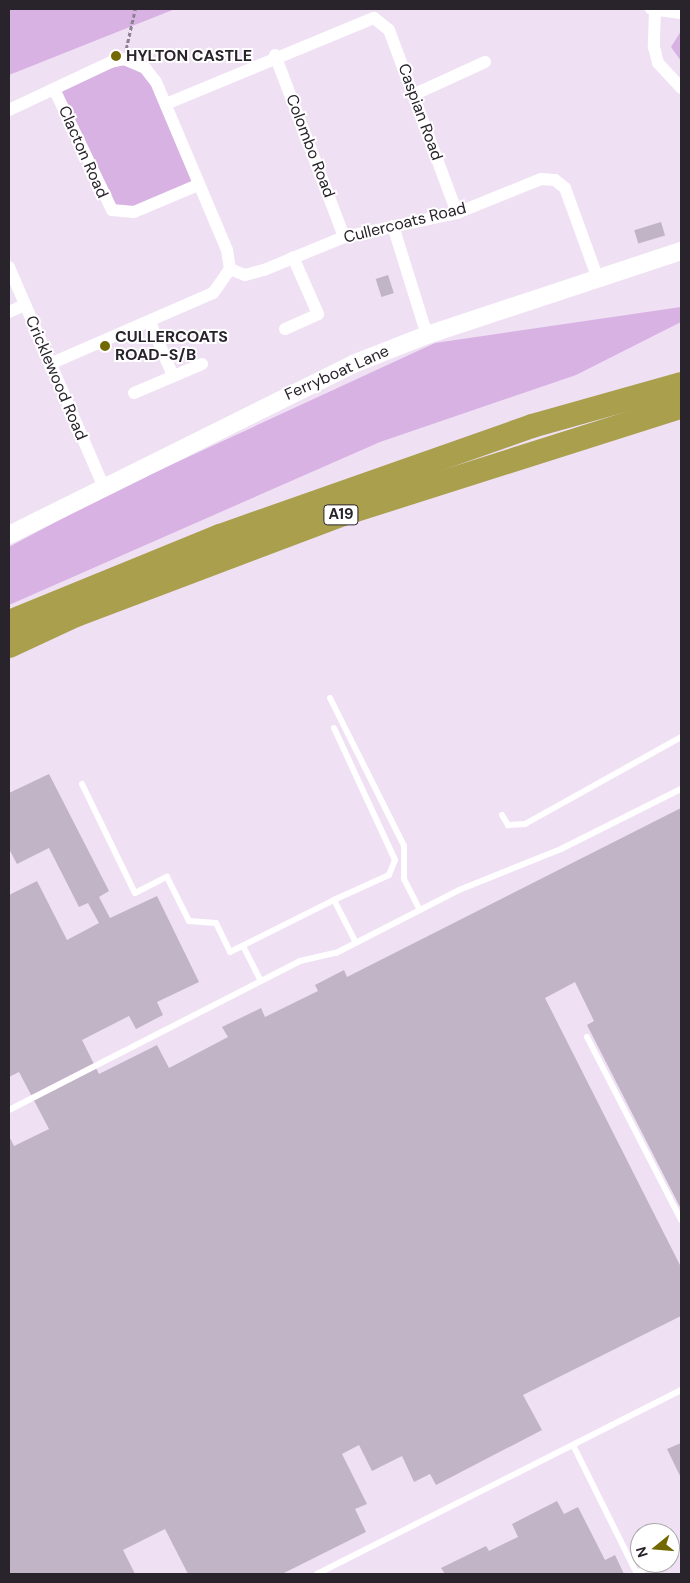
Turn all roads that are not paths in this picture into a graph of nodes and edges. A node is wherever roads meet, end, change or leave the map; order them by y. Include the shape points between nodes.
1 (653, 10) edge
2 (681, 13) edge
3 (375, 14) edge
4 (276, 55) junction
5 (485, 62) dead end
6 (681, 88) edge
7 (55, 91) junction
8 (415, 94) junction
9 (166, 104) junction
10 (9, 110) edge
11 (198, 185) junction
12 (457, 213) junction
13 (393, 226) junction
14 (344, 237) junction
15 (681, 252) edge
16 (293, 257) junction
17 (9, 267) edge
18 (230, 269) junction
19 (598, 279) junction
20 (25, 304) junction
21 (9, 312) edge
22 (150, 322) junction
23 (285, 329) dead end
24 (426, 335) junction
25 (50, 364) junction
26 (202, 364) dead end
27 (173, 376) junction
28 (681, 384) edge
29 (134, 393) dead end
30 (681, 407) edge
31 (104, 488) junction
32 (9, 535) edge
33 (9, 622) edge
34 (9, 646) edge
35 (330, 698) dead end
36 (334, 728) dead end
37 (681, 737) edge
38 (82, 784) dead end
39 (681, 789) edge
40 (502, 815) dead end
41 (334, 900) junction
42 (420, 910) junction
43 (356, 943) junction
44 (243, 946) junction
45 (261, 981) junction
46 (587, 1037) dead end
47 (9, 1110) edge
48 (681, 1220) edge
49 (681, 1390) edge
50 (574, 1447) junction
51 (317, 1574) edge
52 (637, 1574) edge

1 - 2 street
1 - 6 street via 658,63
3 - 4 street, Caspian Road
3 - 8 street, Caspian Road via 389,30
4 - 9 street, Caspian Road
4 - 14 street, Colombo Road
5 - 8 street
7 - 9 street, Clacton Road via 124,59 145,68
7 - 10 street, Clacton Road
7 - 11 street, Clacton Road via 112,210 134,212
8 - 12 street, Caspian Road
9 - 11 street
11 - 18 street via 227,250
12 - 13 street, Cullercoats Road
12 - 19 street, Cullercoats Road via 541,179 555,180 565,188
13 - 14 street, Cullercoats Road
13 - 24 street
14 - 16 street, Cullercoats Road
15 - 19 street, Ferryboat Lane
16 - 18 street, Cullercoats Road via 245,275
16 - 23 street via 318,314
17 - 20 street, Cricklewood Road
18 - 22 street via 213,293
19 - 24 street, Ferryboat Lane
20 - 21 street
20 - 25 street, Cricklewood Road
22 - 25 street
22 - 27 street
24 - 31 street, Ferryboat Lane via 307,384
25 - 31 street, Cricklewood Road
26 - 27 street
27 - 29 street
28 - 33 highway, A19 via 532,426 220,536
30 - 34 highway, A19 via 343,514 76,615
31 - 32 street, Ferryboat Lane
35 - 42 lane via 404,846 404,879
36 - 41 lane via 395,860 389,874
37 - 40 lane via 525,824 508,825
38 - 44 lane via 135,893 167,877 188,921 216,923 230,952
39 - 42 lane via 562,849 484,878
41 - 43 lane
41 - 44 lane
42 - 43 lane
43 - 45 lane via 336,953 300,961
44 - 45 lane
45 - 47 lane
46 - 48 lane
49 - 50 lane
50 - 51 lane
50 - 52 lane

